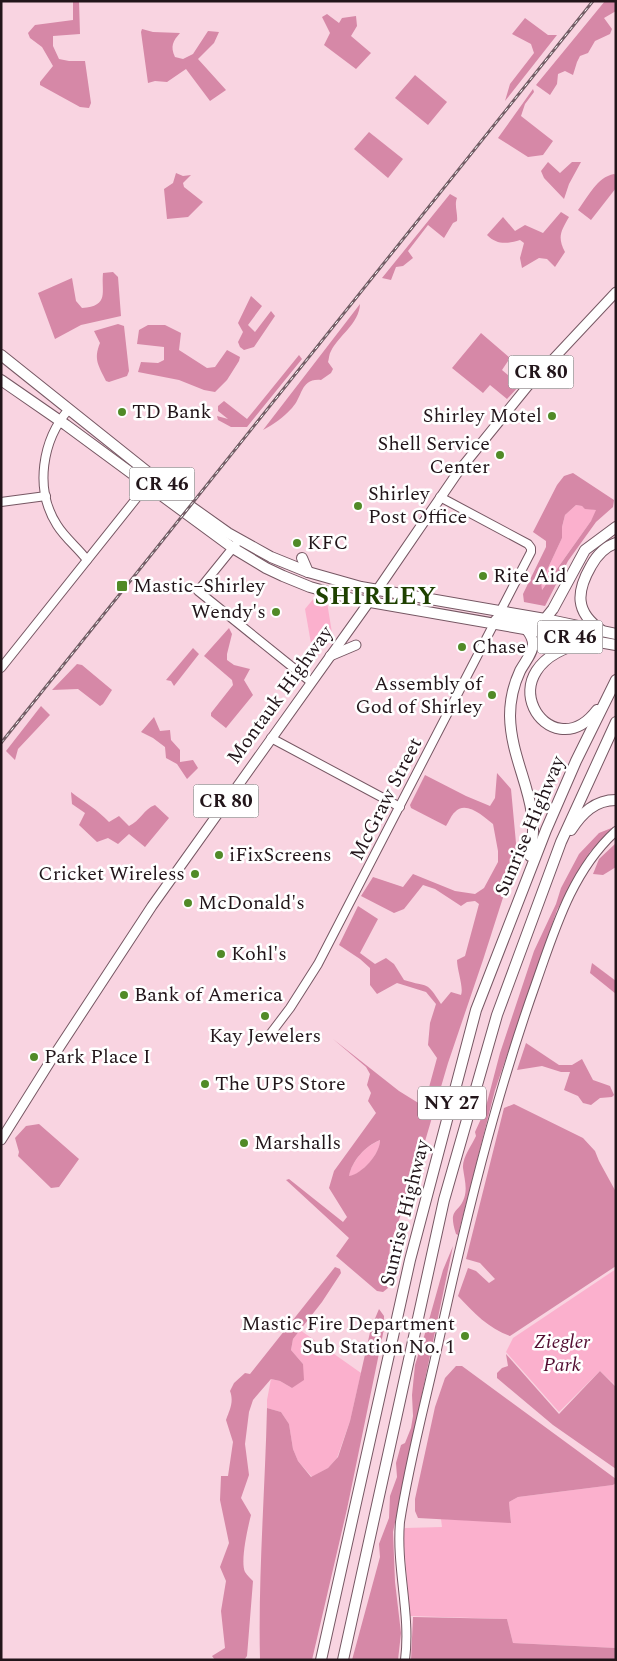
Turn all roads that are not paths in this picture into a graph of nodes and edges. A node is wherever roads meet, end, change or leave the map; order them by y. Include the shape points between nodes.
1 (616, 292) edge
2 (1, 355) edge
3 (1, 380) edge
4 (69, 409) junction
5 (60, 421) junction
6 (44, 477) junction
7 (147, 485) junction
8 (46, 496) junction
9 (440, 497) junction
10 (25, 499) junction
11 (1, 502) edge
12 (616, 526) edge
13 (616, 543) edge
14 (236, 544) junction
15 (302, 558) dead end
16 (87, 560) junction
17 (308, 572) junction
18 (377, 591) junction
19 (369, 602) junction
20 (414, 610) junction
21 (433, 618) junction
22 (497, 618) junction
23 (546, 618) junction
24 (527, 630) junction
25 (599, 631) junction
26 (616, 634) edge
27 (592, 641) junction
28 (356, 645) dead end
29 (614, 645) edge
30 (330, 656) junction
31 (1, 668) edge
32 (616, 680) edge
33 (311, 682) junction
34 (609, 693) junction
35 (616, 722) edge
36 (271, 738) junction
37 (616, 800) edge
38 (400, 807) junction
39 (616, 831) edge
40 (554, 862) junction
41 (518, 900) junction
42 (268, 1037) dead end
43 (1, 1140) edge
44 (321, 1660) edge
45 (343, 1660) edge
46 (406, 1660) edge

1 - 9 main road, Montauk Highway / CR 80 via 511,406
2 - 4 highway, CR 46
3 - 5 highway, CR 46
4 - 5 street
4 - 14 highway, CR 46
5 - 6 street via 48,446
5 - 7 highway, CR 46
6 - 8 street
6 - 10 street via 38,491
7 - 14 highway, CR 46
7 - 16 street
8 - 10 street
8 - 16 street via 58,527
9 - 18 main road, Montauk Highway / CR 80
9 - 22 street, McGraw Street via 531,548 531,554
10 - 11 street
12 - 23 highway via 585,550
13 - 25 highway via 596,558 580,593 585,613
14 - 17 highway, CR 46
14 - 19 highway, CR 46 via 266,568 296,582
14 - 33 street via 198,592
15 - 17 highway
16 - 31 street
17 - 18 highway, CR 46
18 - 19 main road, Montauk Highway / CR 80
18 - 22 highway, CR 46
19 - 20 highway, CR 46
19 - 30 main road, Montauk Highway / CR 80
20 - 21 highway, CR 46
20 - 21 highway
21 - 22 highway, CR 46
22 - 23 highway, CR 46
22 - 24 highway, CR 46
22 - 25 highway
22 - 38 street, McGraw Street
23 - 25 highway, CR 46
24 - 27 highway, CR 46
24 - 41 highway via 532,636 533,646 515,684 511,702 511,732 534,822 532,847
25 - 26 highway, CR 46
27 - 29 highway, CR 46
27 - 34 highway via 562,649 545,661 531,683 531,704 547,724 570,729 590,719
28 - 30 main road
30 - 33 main road, Montauk Highway / CR 80
32 - 34 highway, Sunrise Highway / NY 27
33 - 36 main road, Montauk Highway / CR 80
34 - 41 highway, Sunrise Highway / NY 27
35 - 40 highway, Sunrise Highway / NY 27
36 - 38 street
36 - 43 main road, Montauk Highway / CR 80 via 152,906
37 - 40 highway via 597,804 583,814
38 - 42 street, McGraw Street via 318,964
39 - 46 street via 599,848 568,896 518,1036 475,1186 400,1522 399,1558
40 - 45 highway, Sunrise Highway / NY 27 via 497,1016 444,1200
41 - 44 highway, Sunrise Highway / NY 27 via 476,1010 418,1232

